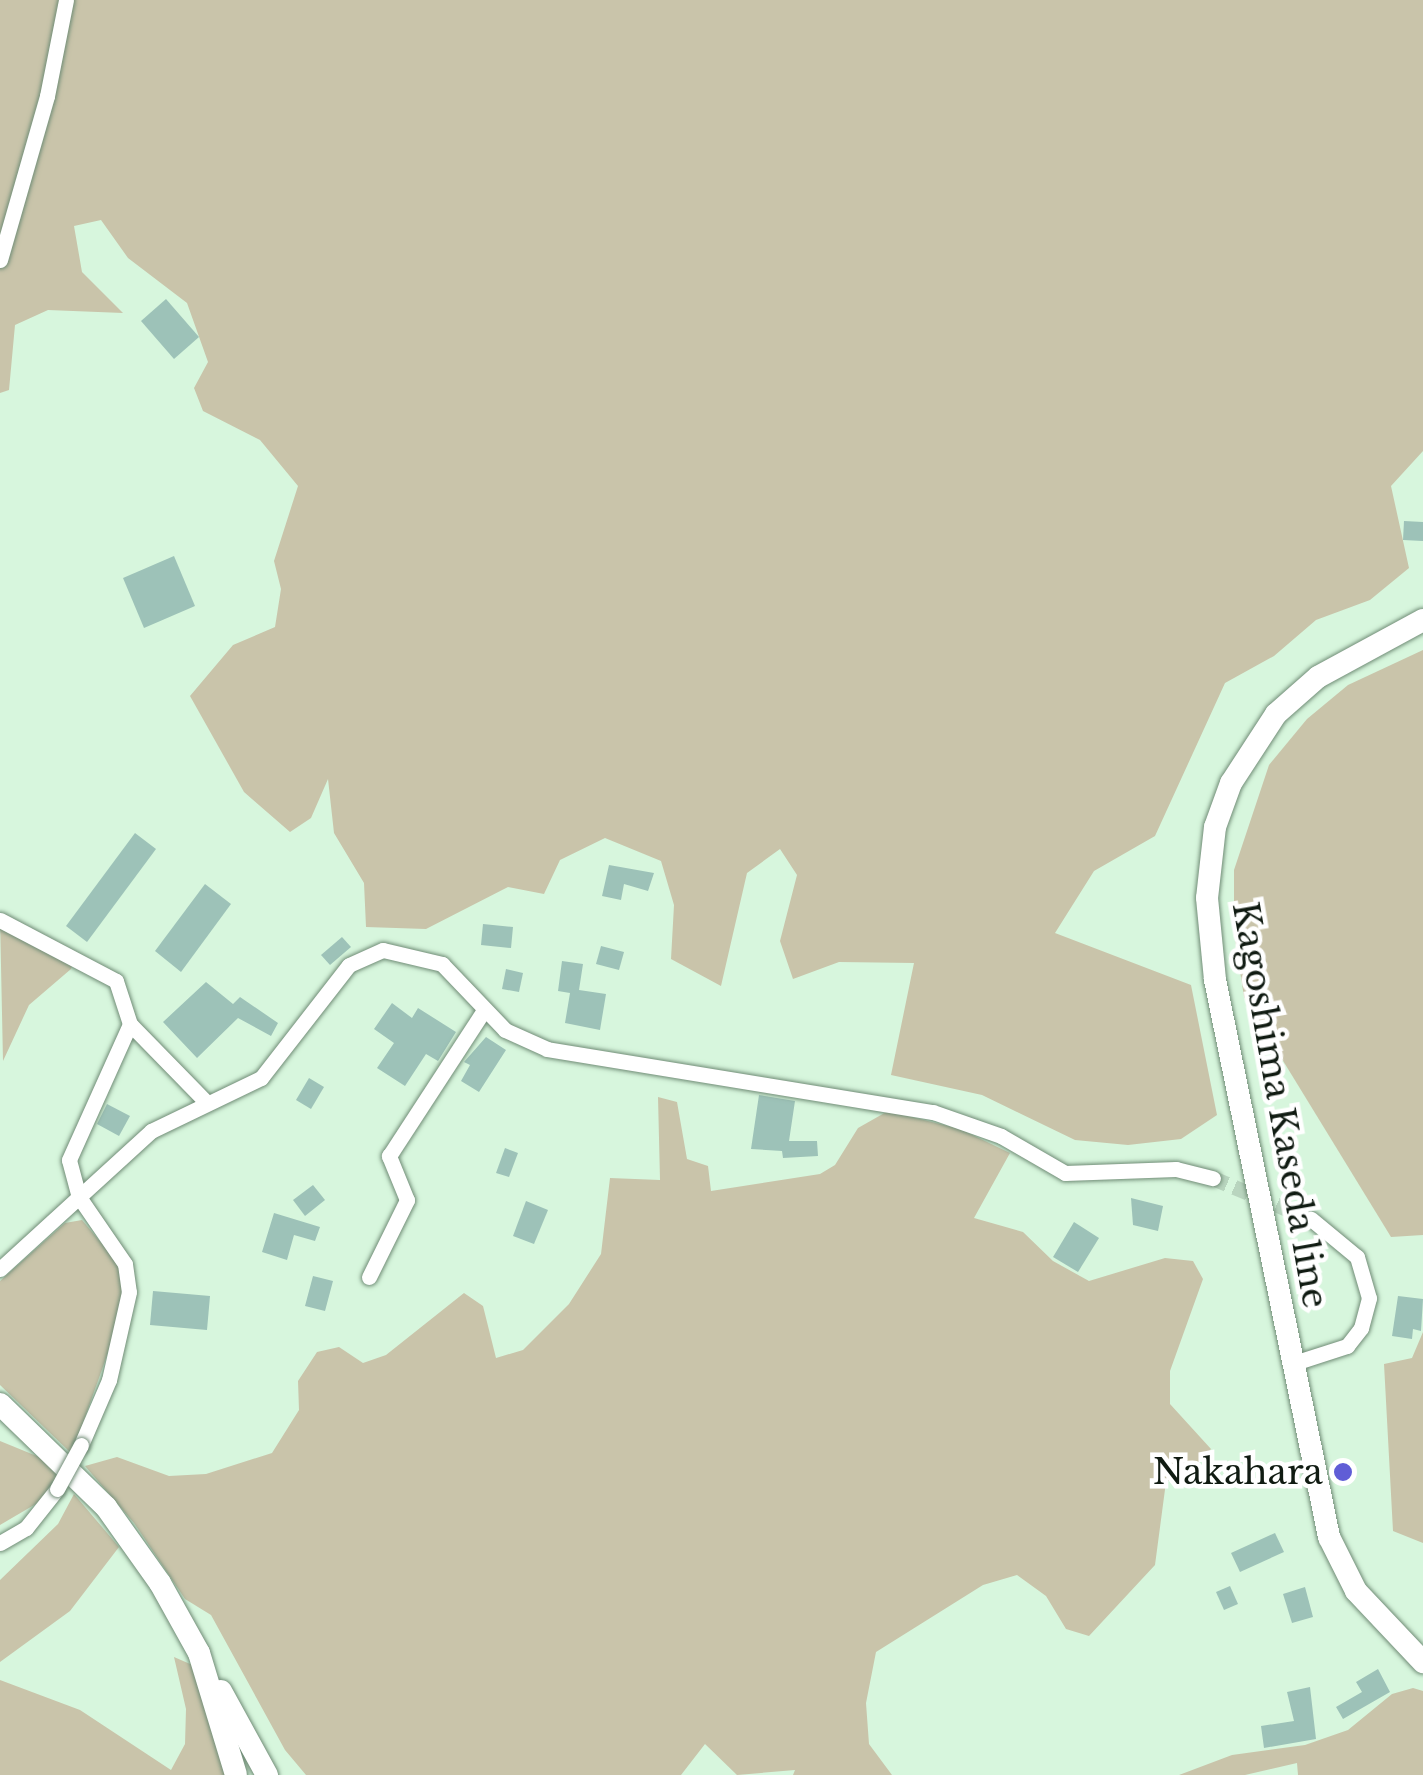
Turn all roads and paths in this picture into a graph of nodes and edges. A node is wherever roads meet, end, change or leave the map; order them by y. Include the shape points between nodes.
1 (66, 0) edge
2 (0, 260) edge
3 (1423, 620) edge
4 (0, 920) edge
5 (484, 1010) junction
6 (130, 1024) junction
7 (206, 1102) junction
8 (1213, 1178) tunnel mouth
9 (79, 1197) junction
10 (1311, 1218) tunnel mouth
11 (0, 1269) edge
12 (369, 1277) dead end
13 (1291, 1364) junction
14 (0, 1404) edge
15 (0, 1543) edge
16 (200, 1653) junction
17 (1423, 1662) edge
18 (236, 1775) edge
19 (268, 1775) edge

1 - 2 street
3 - 13 main road, Kagoshima Kaseda line via 1318,677 1276,714 1232,783 1207,867 1215,980
4 - 6 street via 116,981
5 - 7 street via 427,956 384,950 362,955 261,1078
5 - 8 street via 519,1039 547,1049 934,1112 1001,1136 1065,1173 1176,1169
5 - 12 street via 388,1156 407,1200
6 - 7 street
6 - 9 street via 74,1137 69,1160
7 - 9 street via 151,1131
9 - 11 street
9 - 15 street, bridge via 125,1264 129,1292 109,1380 57,1489 26,1528
10 - 13 street via 1357,1258 1368,1298 1361,1328 1347,1346
13 - 17 main road, Kagoshima Kaseda line via 1328,1537 1356,1591
14 - 16 main road via 106,1507
16 - 18 main road
16 - 19 main road

